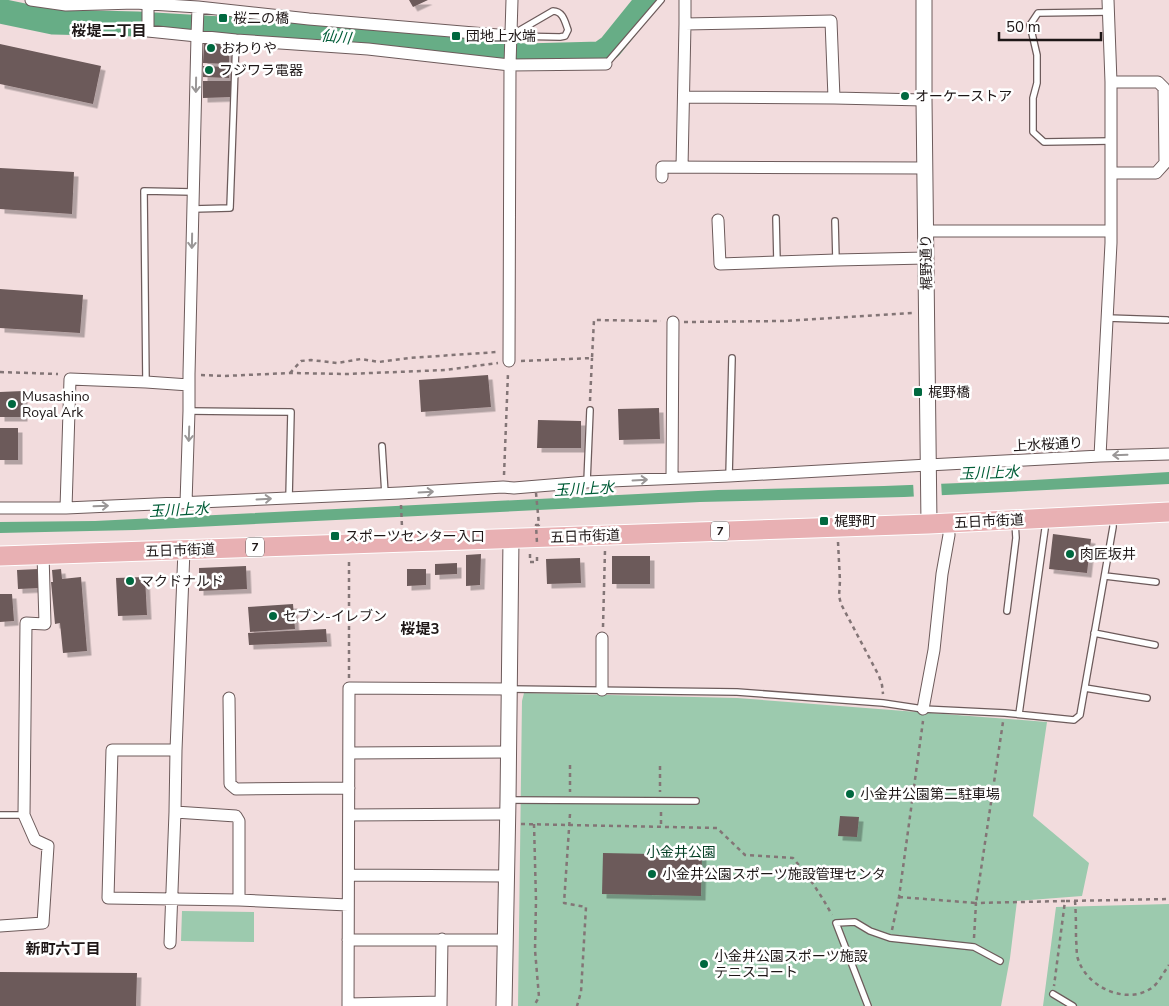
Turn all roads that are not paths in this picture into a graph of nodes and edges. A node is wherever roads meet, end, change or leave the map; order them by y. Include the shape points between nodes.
1 (31, 0) edge
2 (512, 0) edge
3 (661, 0) edge
4 (685, 0) edge
5 (924, 0) edge
6 (148, 4) junction
7 (1108, 6) edge
8 (198, 8) junction
9 (685, 24) junction
10 (196, 36) junction
11 (236, 40) junction
12 (510, 40) junction
13 (606, 64) joint
14 (510, 65) junction
15 (1111, 82) junction
16 (684, 97) junction
17 (834, 98) junction
18 (924, 100) junction
19 (1110, 141) junction
20 (682, 167) junction
21 (926, 168) junction
22 (1111, 173) junction
23 (662, 178) dead end
24 (194, 192) junction
25 (193, 209) junction
26 (776, 218) dead end
27 (718, 220) dead end
28 (836, 220) dead end
29 (926, 231) junction
30 (1111, 231) junction
31 (926, 258) junction
32 (836, 260) junction
33 (777, 262) junction
34 (1107, 318) junction
35 (1167, 320) dead end
36 (673, 322) road end
37 (508, 357) road end
38 (732, 358) dead end
39 (189, 380) junction
40 (146, 382) junction
41 (590, 410) road end
42 (190, 411) junction
43 (382, 446) dead end
44 (1169, 454) edge
45 (1100, 456) junction
46 (928, 469) junction
47 (730, 476) junction
48 (672, 478) junction
49 (587, 482) junction
50 (385, 494) junction
51 (289, 498) junction
52 (186, 502) junction
53 (0, 508) edge
54 (66, 508) junction
55 (1169, 512) edge
56 (1113, 515) junction
57 (1045, 518) junction
58 (1015, 520) junction
59 (948, 523) junction
60 (929, 524) junction
61 (511, 538) junction
62 (184, 550) junction
63 (43, 554) junction
64 (0, 556) edge
65 (1105, 576) junction
66 (1156, 582) dead end
67 (1007, 610) dead end
68 (1094, 633) junction
69 (602, 638) road end
70 (1155, 645) dead end
71 (1085, 688) junction
72 (509, 689) junction
73 (602, 690) junction
74 (228, 698) dead end
75 (1147, 698) dead end
76 (924, 709) junction
77 (1019, 714) junction
78 (176, 750) junction
79 (509, 752) junction
80 (349, 753) junction
81 (349, 788) junction
82 (696, 801) dead end
83 (175, 812) junction
84 (508, 812) junction
85 (24, 814) junction
86 (0, 815) edge
87 (349, 815) junction
88 (349, 875) junction
89 (506, 876) junction
90 (172, 899) junction
91 (239, 900) junction
92 (348, 905) junction
93 (0, 926) edge
94 (442, 939) junction
95 (348, 940) junction
96 (506, 940) junction
97 (170, 943) dead end
98 (1000, 961) dead end
99 (1054, 994) road end
100 (441, 1004) edge
101 (348, 1005) edge
102 (504, 1006) edge
103 (868, 1006) edge
104 (1073, 1006) edge

1 - 6 street via 66,5
2 - 12 street
3 - 13 lane
4 - 9 street
5 - 18 street, 梶野通り
6 - 8 street
6 - 10 street via 148,31
7 - 15 street
7 - 19 lane via 1038,13 1030,25 1036,55 1033,132 1044,142
8 - 10 street
8 - 12 street
9 - 16 street
9 - 17 street via 830,21
10 - 11 street
10 -> 24 street
11 - 14 street via 368,49
11 - 25 lane via 230,208
12 - 12 lane via 554,11 561,13 568,30 560,38
12 - 14 street
13 - 14 street
14 - 37 street
15 - 19 street
15 - 22 street via 1158,82 1164,88 1166,163 1156,173
16 - 17 street
16 - 20 street
17 - 18 street
18 - 21 street, 梶野通り
19 - 22 street
20 - 21 street
20 - 23 street via 662,166
21 - 29 street, 梶野通り
22 - 30 street
24 - 25 street
24 - 40 lane via 144,191
25 -> 39 street
26 - 33 lane
27 - 33 street via 720,264
28 - 32 lane
29 - 30 street
29 - 31 street, 梶野通り
30 - 34 street
31 - 32 street
31 - 46 street, 梶野通り
32 - 33 street
34 - 35 lane
34 - 45 street
36 - 48 street
38 - 47 lane
39 - 40 street
39 - 42 street
40 - 54 street via 70,380
41 - 49 lane
42 - 51 lane via 291,412
42 -> 52 street
43 - 50 lane
44 -> 45 street, 上水桜通り
45 - 46 street, 上水桜通り
46 - 47 street, 上水桜通り
46 - 60 street, 梶野通り
47 - 48 street, 上水桜通り
49 -> 48 street, 上水桜通り
50 -> 49 street, 上水桜通り
50 - 51 street, 上水桜通り
52 -> 51 street, 上水桜通り
54 -> 52 street, 上水桜通り
53 - 54 street, 上水桜通り
55 - 56 main road, 五日市街道 / 7
56 - 57 main road, 五日市街道 / 7
56 - 65 lane
57 - 58 main road, 五日市街道 / 7
57 - 77 lane
58 - 59 main road, 五日市街道 / 7
58 - 67 lane via 1016,538
59 - 60 main road, 五日市街道 / 7
59 - 76 street via 949,535
60 - 61 main road, 五日市街道 / 7
61 - 62 main road, 五日市街道 / 7
61 - 72 street
62 - 63 main road, 五日市街道 / 7
62 - 78 street
63 - 64 main road, 五日市街道 / 7
63 - 85 street via 46,624 26,623
65 - 66 lane
65 - 68 lane
68 - 70 lane
68 - 71 lane
69 - 73 street
71 - 75 lane
71 - 77 lane via 1080,715 1074,720
72 - 73 lane
72 - 79 street
72 - 80 street via 349,688
73 - 76 lane via 737,692
74 - 81 street via 230,784 236,789
76 - 77 lane
78 - 83 street
78 - 90 street via 112,750 108,898
79 - 80 street
79 - 84 street
80 - 81 street
81 - 87 street
82 - 84 lane
83 - 90 street
83 - 91 street via 236,816 240,820
84 - 87 street
84 - 89 street
85 - 86 lane
85 - 93 street via 35,840 48,846 44,922
87 - 88 street
88 - 89 street
88 - 92 street
89 - 96 street
90 - 91 street
90 - 97 street
91 - 92 street
92 - 95 street
94 - 95 street
94 - 96 street
94 - 100 street
95 - 101 street
96 - 102 street
98 - 103 lane via 974,947 890,938 855,922 836,923
99 - 104 lane
100 - 101 street

